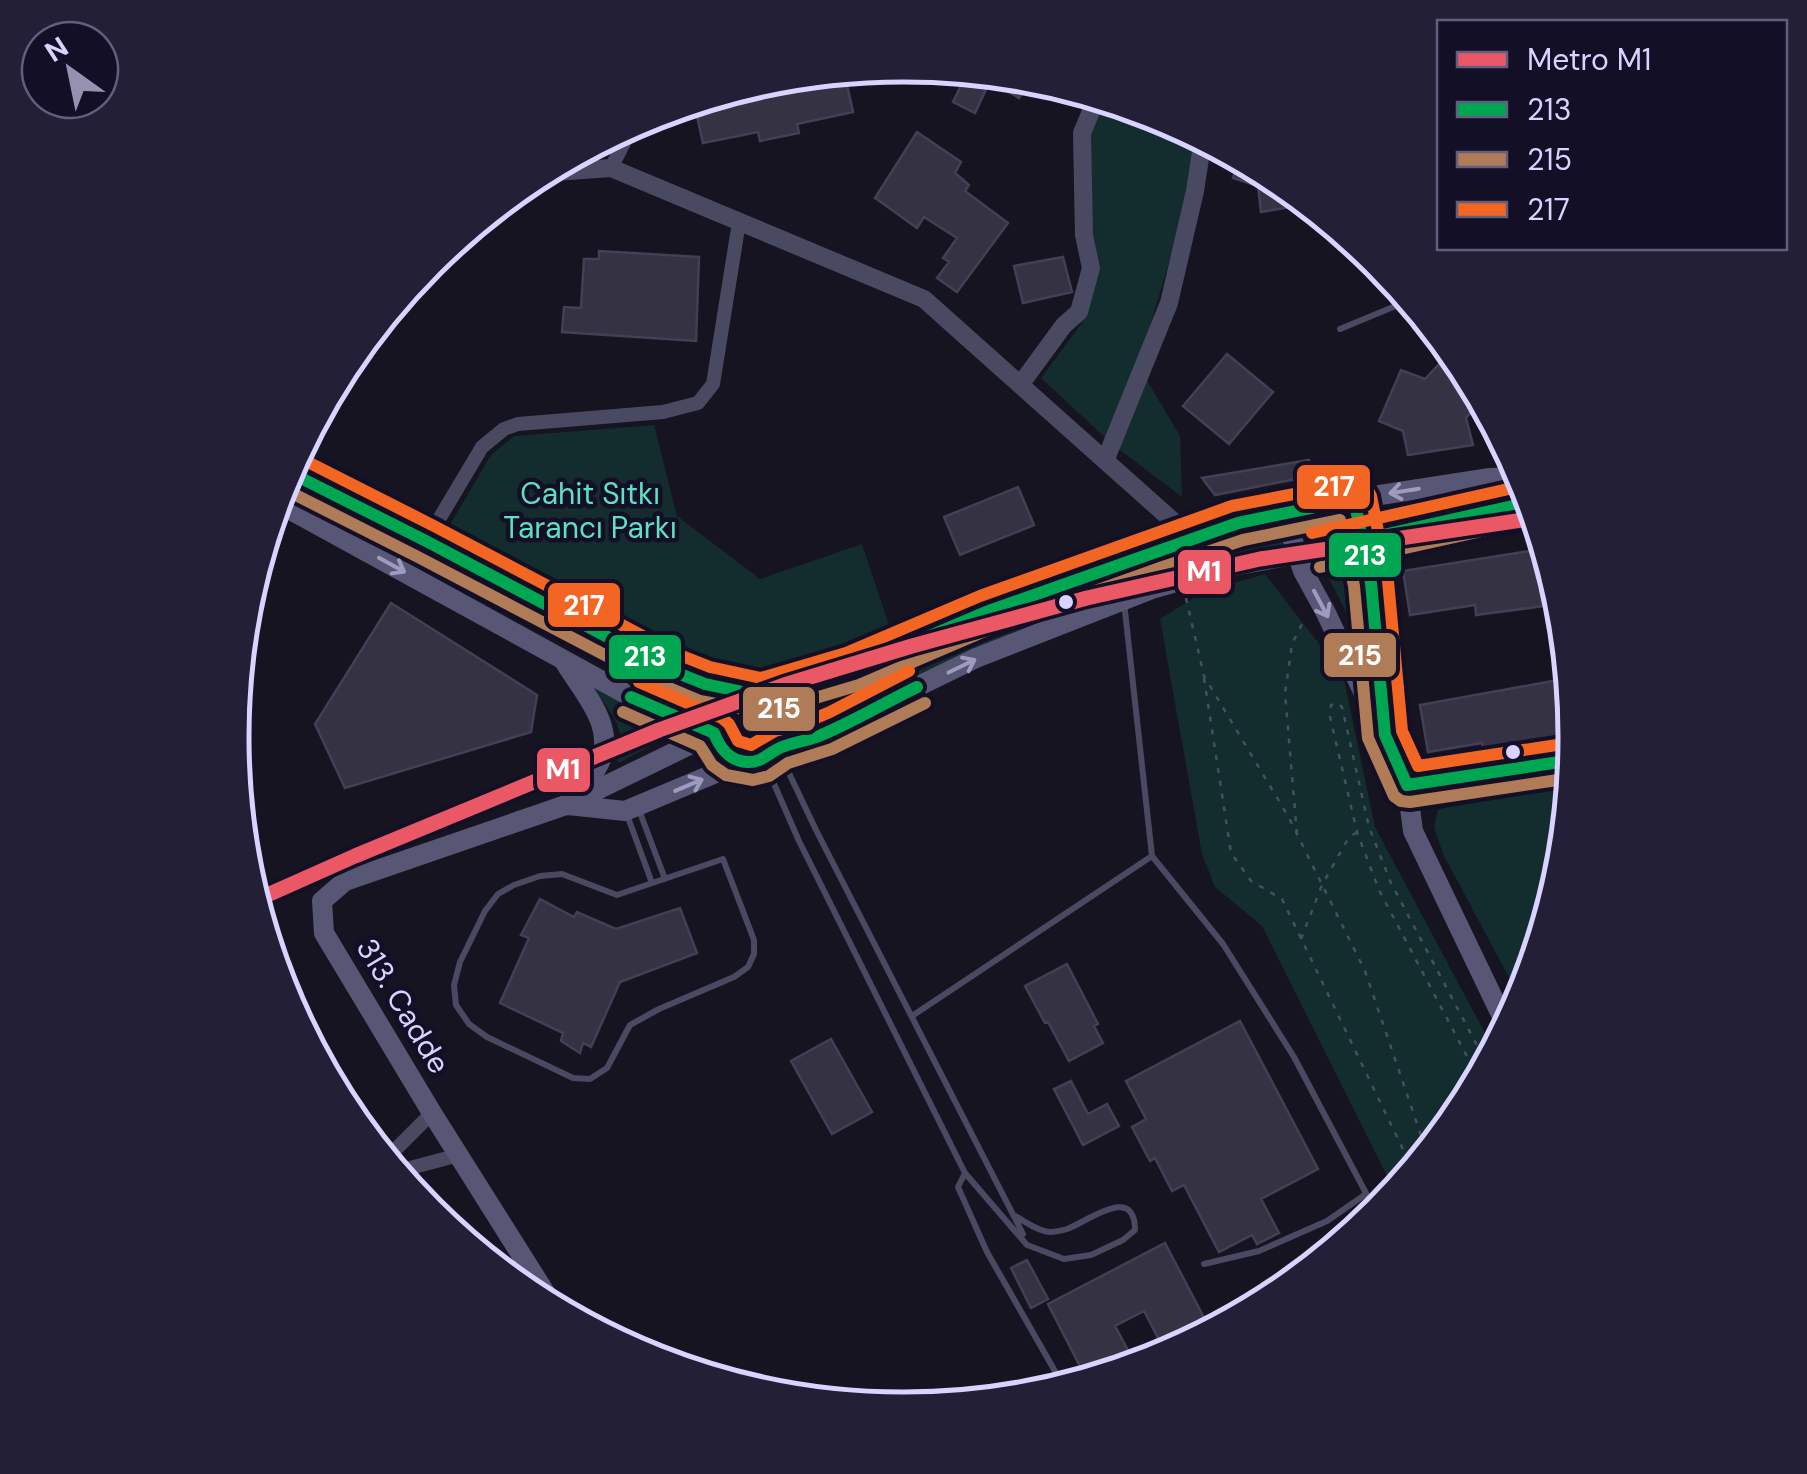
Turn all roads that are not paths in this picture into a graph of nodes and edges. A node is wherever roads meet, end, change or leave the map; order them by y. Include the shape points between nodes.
1 (1091, 110) edge
2 (622, 146) edge
3 (1201, 154) edge
4 (611, 168) junction
5 (575, 171) edge
6 (739, 222) junction
7 (1396, 306) edge
8 (1340, 329) dead end
9 (1020, 385) junction
10 (1105, 461) junction
11 (303, 478) edge
12 (1504, 478) edge
13 (1354, 499) junction
14 (1515, 506) edge
15 (290, 510) edge
16 (1284, 514) junction
17 (1193, 538) junction
18 (1362, 540) junction
19 (426, 541) junction
20 (1298, 554) junction
21 (1124, 600) junction
22 (562, 657) junction
23 (753, 694) junction
24 (714, 733) junction
25 (1385, 734) junction
26 (761, 757) junction
27 (1557, 762) edge
28 (1407, 785) junction
29 (566, 805) junction
30 (632, 808) junction
31 (1152, 856) junction
32 (665, 879) junction
33 (652, 884) junction
34 (1498, 1009) edge
35 (912, 1016) junction
36 (432, 1113) junction
37 (396, 1149) edge
38 (458, 1156) junction
39 (410, 1168) edge
40 (965, 1174) junction
41 (1366, 1194) junction
42 (1368, 1198) edge
43 (1014, 1216) junction
44 (1028, 1245) junction
45 (1204, 1264) dead end
46 (536, 1278) edge
47 (1056, 1373) edge

1 - 9 street via 1082,133 1090,268 1079,312
2 - 4 street
3 - 10 street via 1169,304
4 - 5 street
4 - 6 street
6 - 9 street via 924,299
6 - 19 street via 713,384 698,403 504,430 482,447
7 - 8 lane
9 - 10 street
10 - 17 street
11 - 19 main road
12 -> 13 main road
13 - 16 main road
13 - 18 main road
14 - 18 main road, 313. Cadde
15 -> 22 main road
16 - 17 main road
16 - 20 main road
17 - 23 main road via 852,669
18 - 20 main road, 313. Cadde
18 - 25 main road
19 - 23 main road via 670,670
20 - 21 main road, 313. Cadde via 1233,566
20 -> 25 main road
26 -> 21 main road, 313. Cadde via 976,658
21 - 31 lane
22 - 24 main road via 646,705
22 - 29 main road via 597,712 605,738 598,767
23 - 24 main road via 722,705
23 - 26 main road via 778,709 783,720 784,730
24 - 26 main road via 730,758
24 - 29 main road, 313. Cadde
25 - 28 main road
30 -> 26 main road, 313. Cadde
26 - 35 lane via 816,830
26 - 40 lane
27 - 28 street
28 - 34 main road via 1412,831
29 - 30 main road, 313. Cadde
29 - 36 main road, 313. Cadde via 345,882 322,900 324,933
30 - 32 lane
30 - 33 lane
31 - 35 lane
31 - 41 lane via 1223,944 1294,1058
32 - 33 lane
32 - 33 lane via 723,859 752,930 754,954 734,977 630,1026 607,1068 590,1079 573,1078 487,1038 456,1005 460,962 498,894 562,874 617,895
35 - 43 lane
36 - 37 street
36 - 38 main road, 313. Cadde
38 - 39 street
38 - 46 main road, 313. Cadde
40 - 44 lane
40 - 47 lane via 958,1187 987,1252
41 - 42 lane
41 - 45 lane via 1327,1221 1258,1252
43 - 44 lane
43 - 44 lane via 1046,1232 1117,1207 1135,1219 1135,1230 1123,1240 1091,1255 1064,1258

